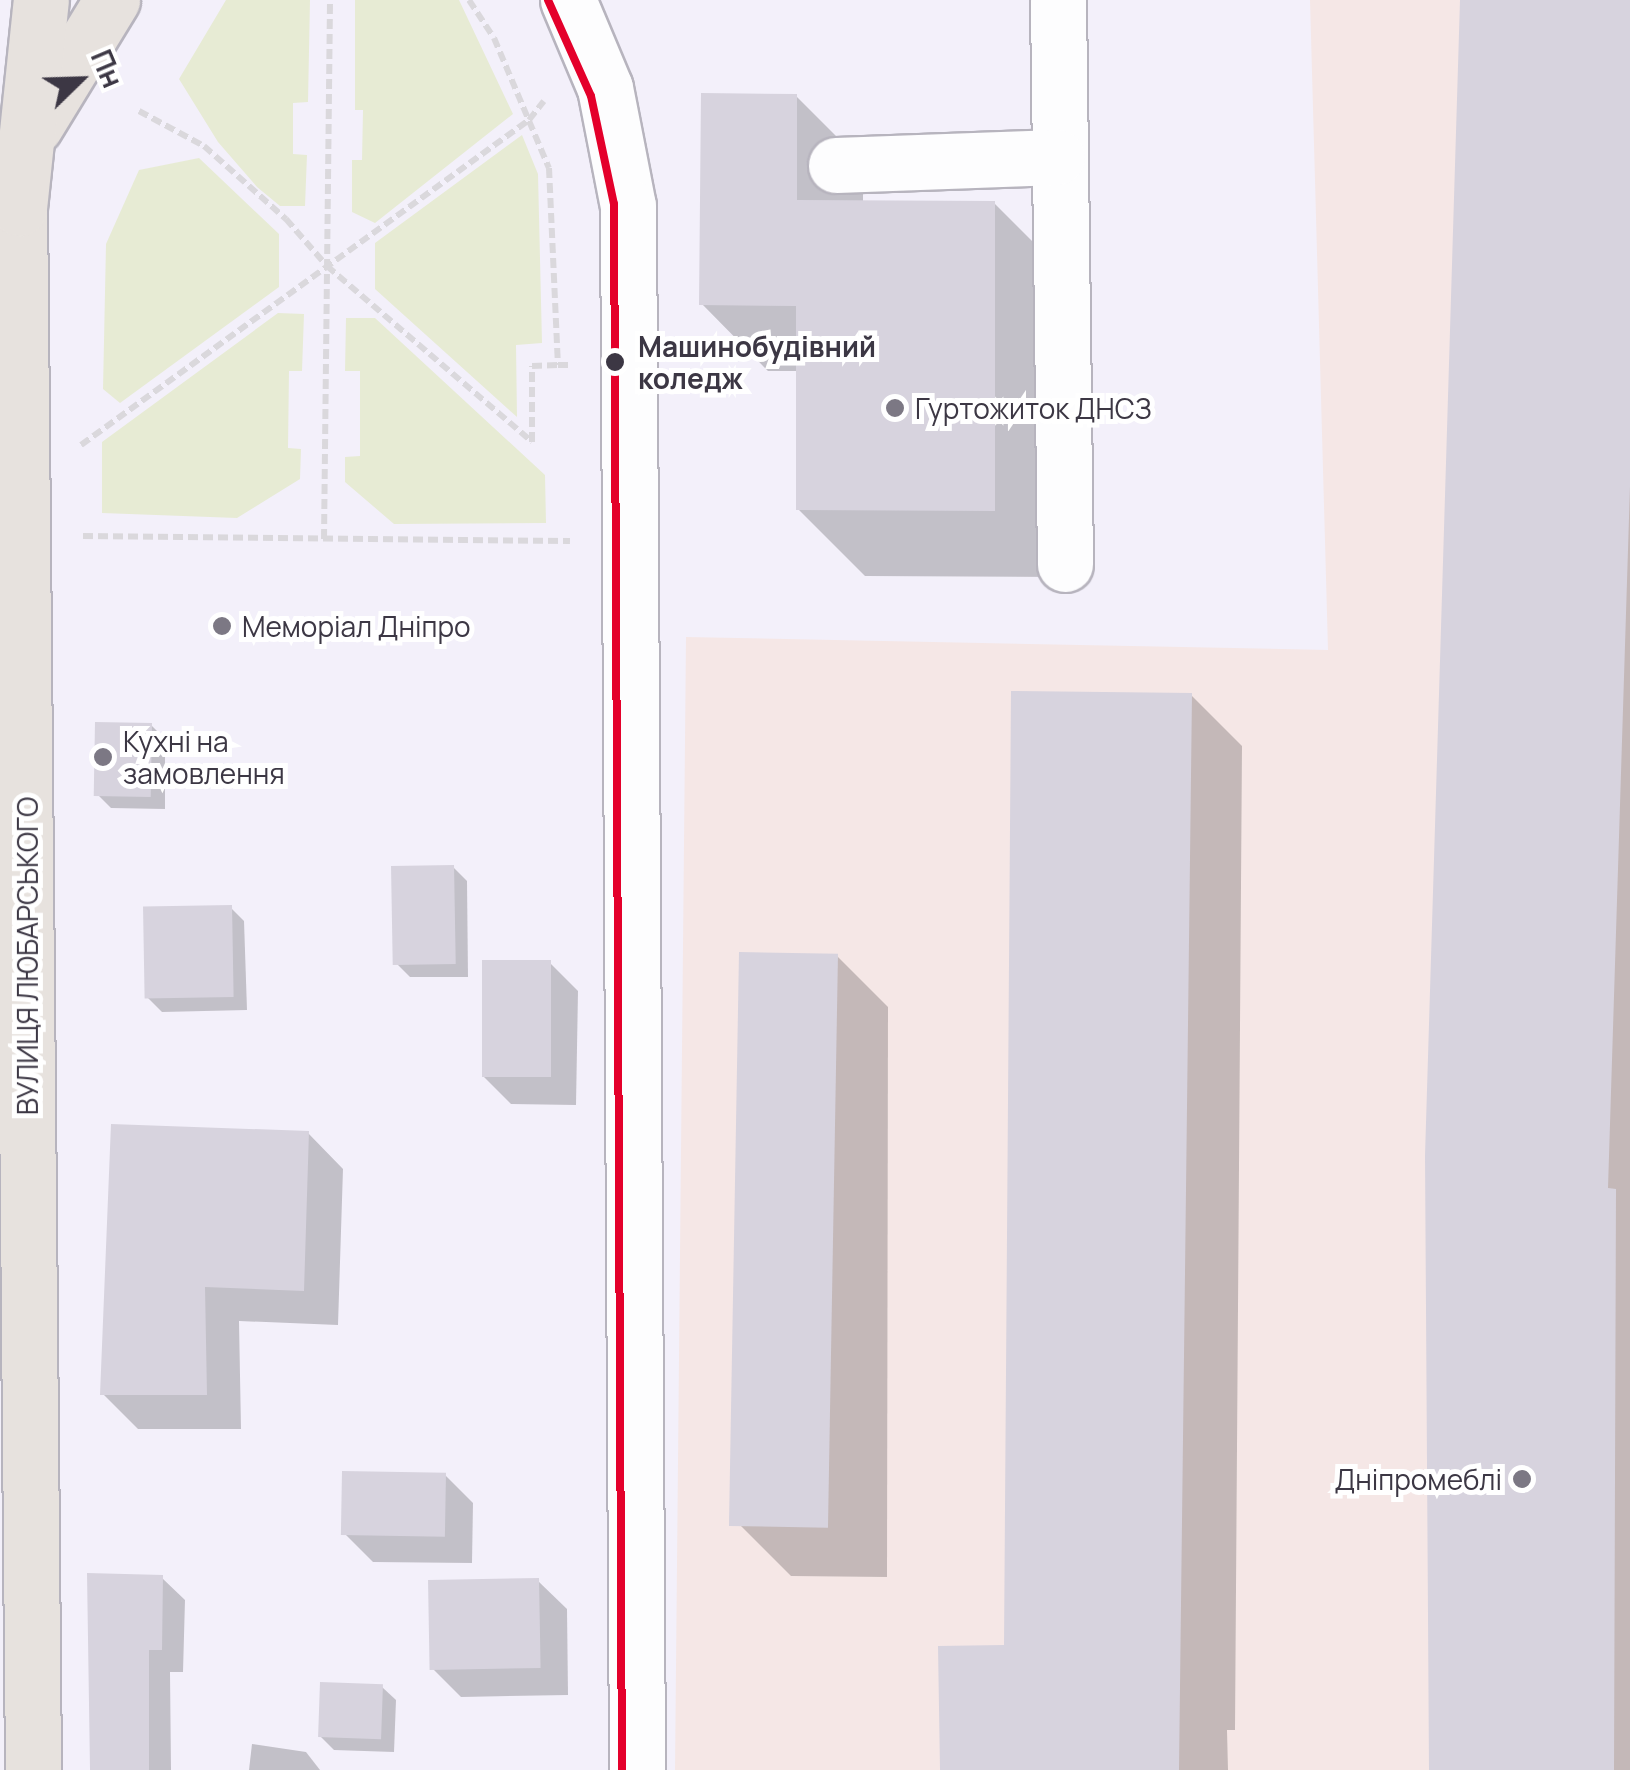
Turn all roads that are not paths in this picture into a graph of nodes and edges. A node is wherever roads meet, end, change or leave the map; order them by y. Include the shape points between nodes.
1 (41, 0) edge
2 (112, 0) edge
3 (1058, 0) edge
4 (578, 22) edge
5 (26, 142) junction
6 (1056, 157) junction
7 (836, 164) dead end
8 (1065, 564) dead end
9 (12, 597) edge
10 (33, 1770) edge
11 (638, 1770) edge

1 - 5 main road, ВУЛИЦЯ ЛЮБАРСЬКОГО
2 - 5 main road, ВУЛИЦЯ ЛЮБАРСЬКОГО
3 - 6 street
4 - 11 street via 618,136 628,206
5 - 9 main road, ВУЛИЦЯ ЛЮБАРСЬКОГО via 19,208 26,471
6 - 7 street
6 - 8 street
9 - 10 main road, ВУЛИЦЯ ЛЮБАРСЬКОГО

